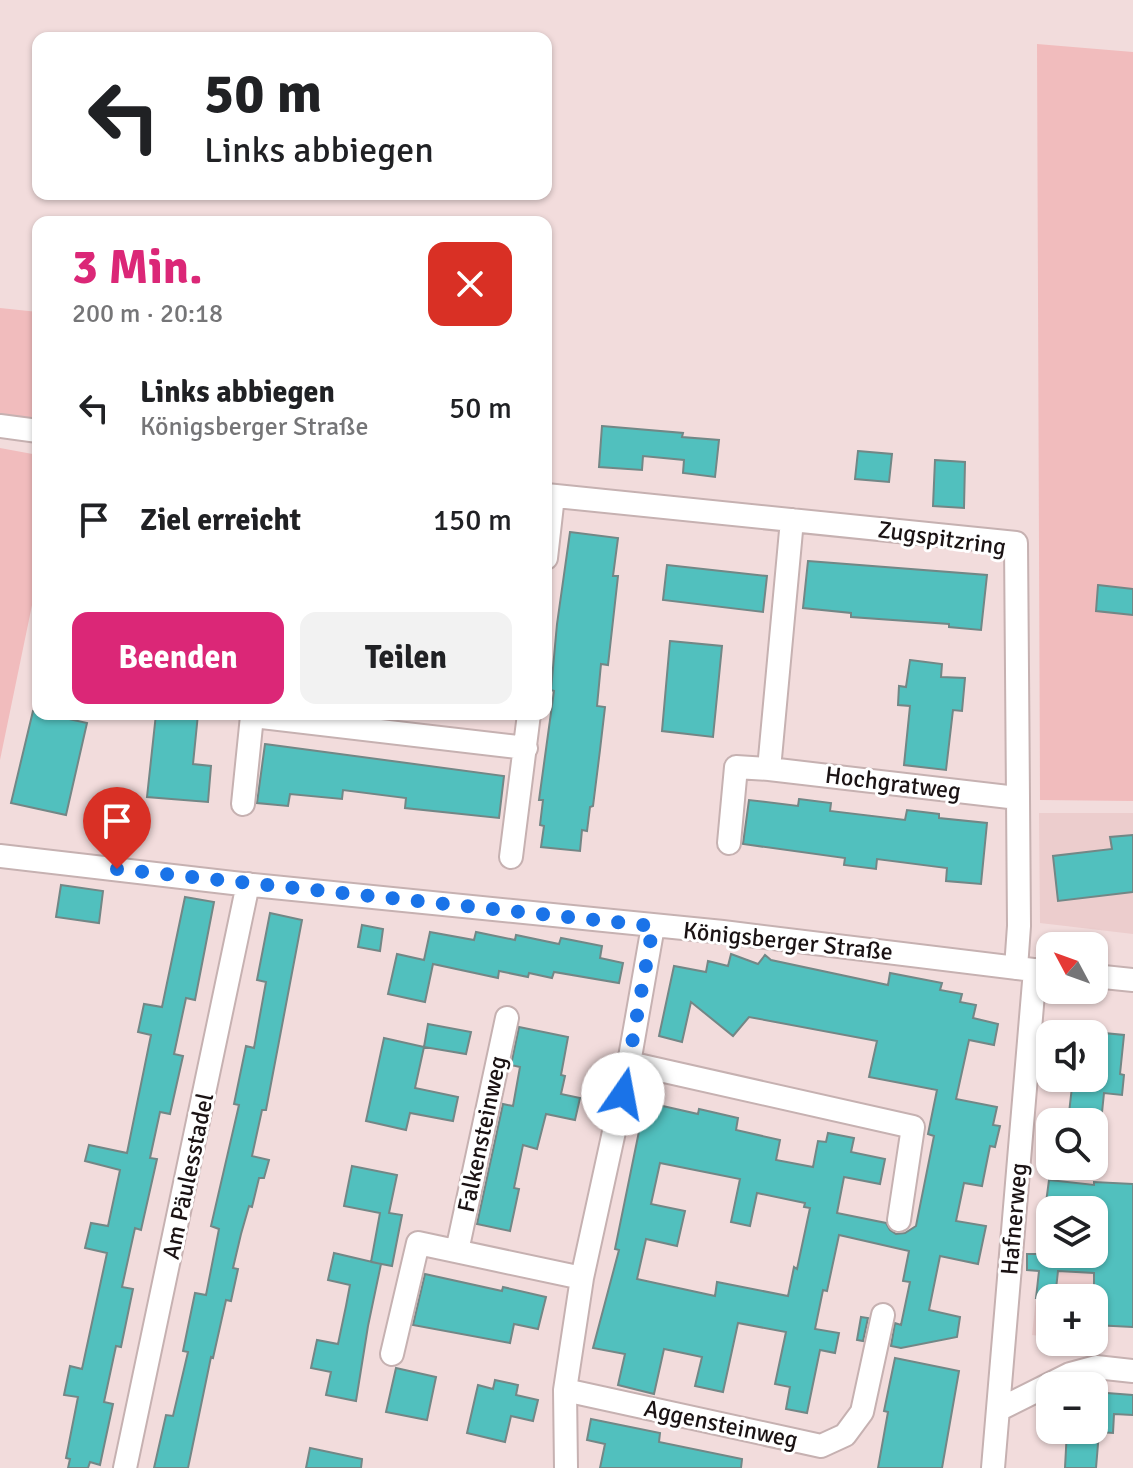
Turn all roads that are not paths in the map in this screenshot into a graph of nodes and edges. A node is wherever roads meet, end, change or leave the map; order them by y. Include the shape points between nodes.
1 (0, 426) edge
2 (32, 430) edge
3 (552, 496) edge
4 (792, 520) junction
5 (252, 720) edge
6 (311, 720) edge
7 (528, 720) edge
8 (526, 748) junction
9 (769, 769) junction
10 (1018, 798) junction
11 (243, 804) dead end
12 (729, 843) dead end
13 (0, 856) edge
14 (511, 857) dead end
15 (248, 884) junction
16 (653, 926) junction
17 (1034, 970) edge
18 (1108, 977) edge
19 (1133, 980) edge
20 (507, 1018) dead end
21 (629, 1063) junction
22 (899, 1220) dead end
23 (457, 1251) junction
24 (582, 1278) junction
25 (883, 1315) dead end
26 (392, 1354) dead end
27 (1133, 1371) edge
28 (565, 1390) junction
29 (998, 1410) junction
30 (125, 1468) edge
31 (566, 1468) edge
32 (993, 1468) edge

1 - 2 street
3 - 4 street, Zugspitzring
4 - 9 street
4 - 10 street, Zugspitzring via 1016,543
5 - 11 street
6 - 8 street
7 - 8 street
8 - 14 street
9 - 10 street, Hochgratweg
9 - 12 street, Hochgratweg via 736,767
10 - 17 street, Zugspitzring via 1019,926
13 - 15 street, Königsberger Straße
15 - 16 street, Königsberger Straße
15 - 30 street, Am Päulesstadel
16 - 17 street, Königsberger Straße
16 - 21 street
17 - 29 street, Hafnerweg
18 - 19 street
20 - 23 street, Falkensteinweg
21 - 22 street via 913,1127
21 - 24 street
23 - 24 street
23 - 26 street via 418,1243
24 - 28 street
25 - 28 street, Aggensteinweg via 862,1412 845,1435 821,1446
27 - 29 street via 1096,1367 1070,1374
28 - 31 street
29 - 32 street, Hafnerweg

